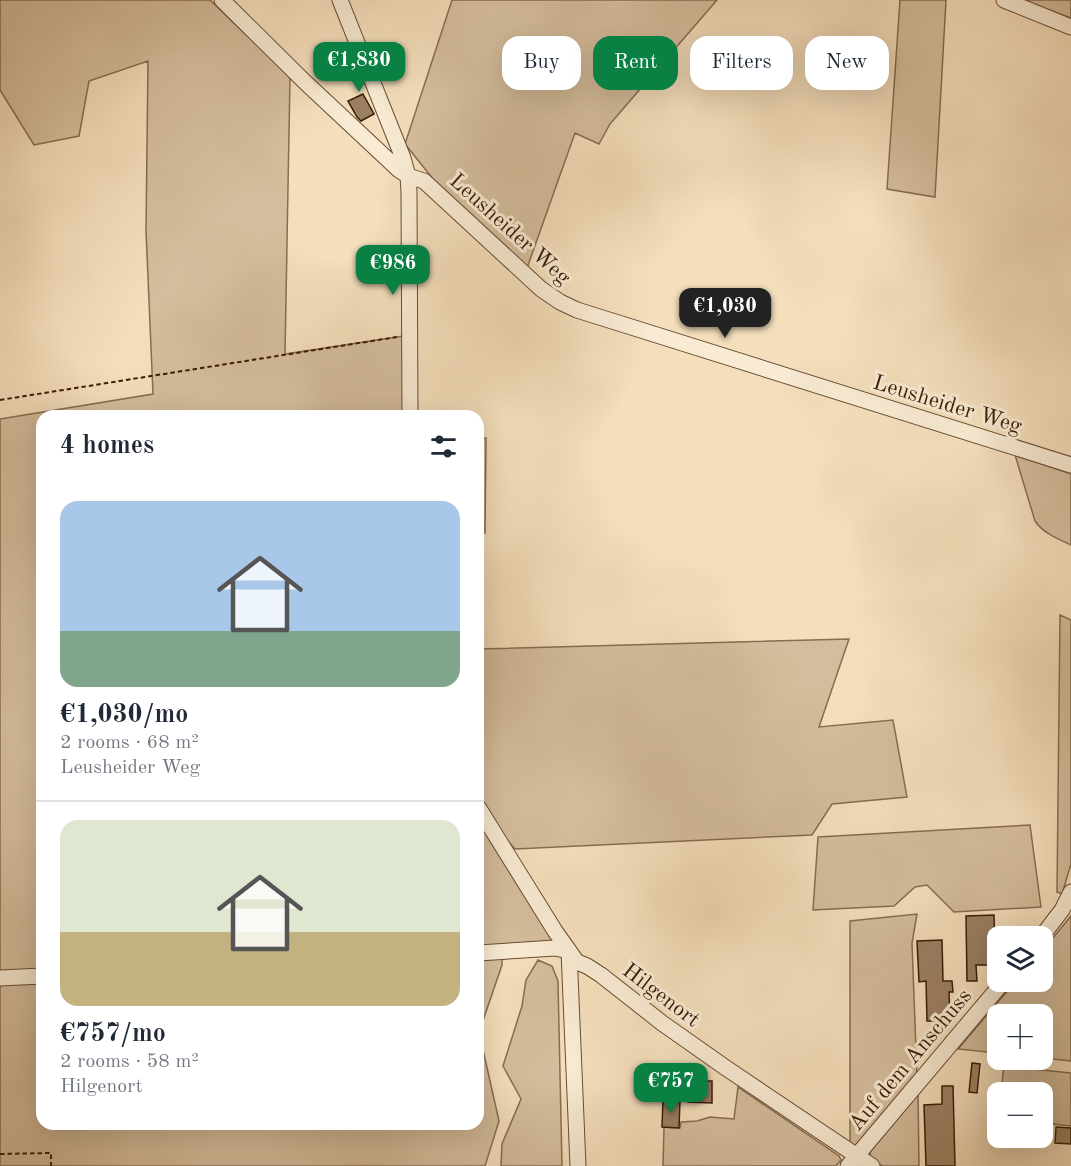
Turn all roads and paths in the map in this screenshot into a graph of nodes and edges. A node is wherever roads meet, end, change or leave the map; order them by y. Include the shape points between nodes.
1 (222, 0) edge
2 (340, 0) edge
3 (1004, 0) edge
4 (1071, 27) edge
5 (408, 176) junction
6 (410, 335) junction
7 (0, 400) edge
8 (410, 410) edge
9 (1071, 465) edge
10 (484, 817) edge
11 (1071, 892) edge
12 (1050, 926) edge
13 (569, 951) junction
14 (484, 952) edge
15 (36, 976) edge
16 (0, 978) edge
17 (995, 992) edge
18 (0, 1154) edge
19 (853, 1161) edge
20 (51, 1166) edge
21 (578, 1166) edge
22 (872, 1166) edge

1 - 5 street, Leusheider Weg
2 - 5 street
3 - 4 street
5 - 6 street
5 - 9 street, Leusheider Weg via 424,181 541,289 568,306
6 - 7 path
6 - 8 street
10 - 13 street, Hilgenort
11 - 12 street
13 - 14 street via 555,948
13 - 19 street, Hilgenort via 577,962 601,975
13 - 21 street
15 - 16 street
17 - 19 street, Auf dem Anschuss
18 - 20 path via 51,1153
19 - 22 street, Hilgenort

